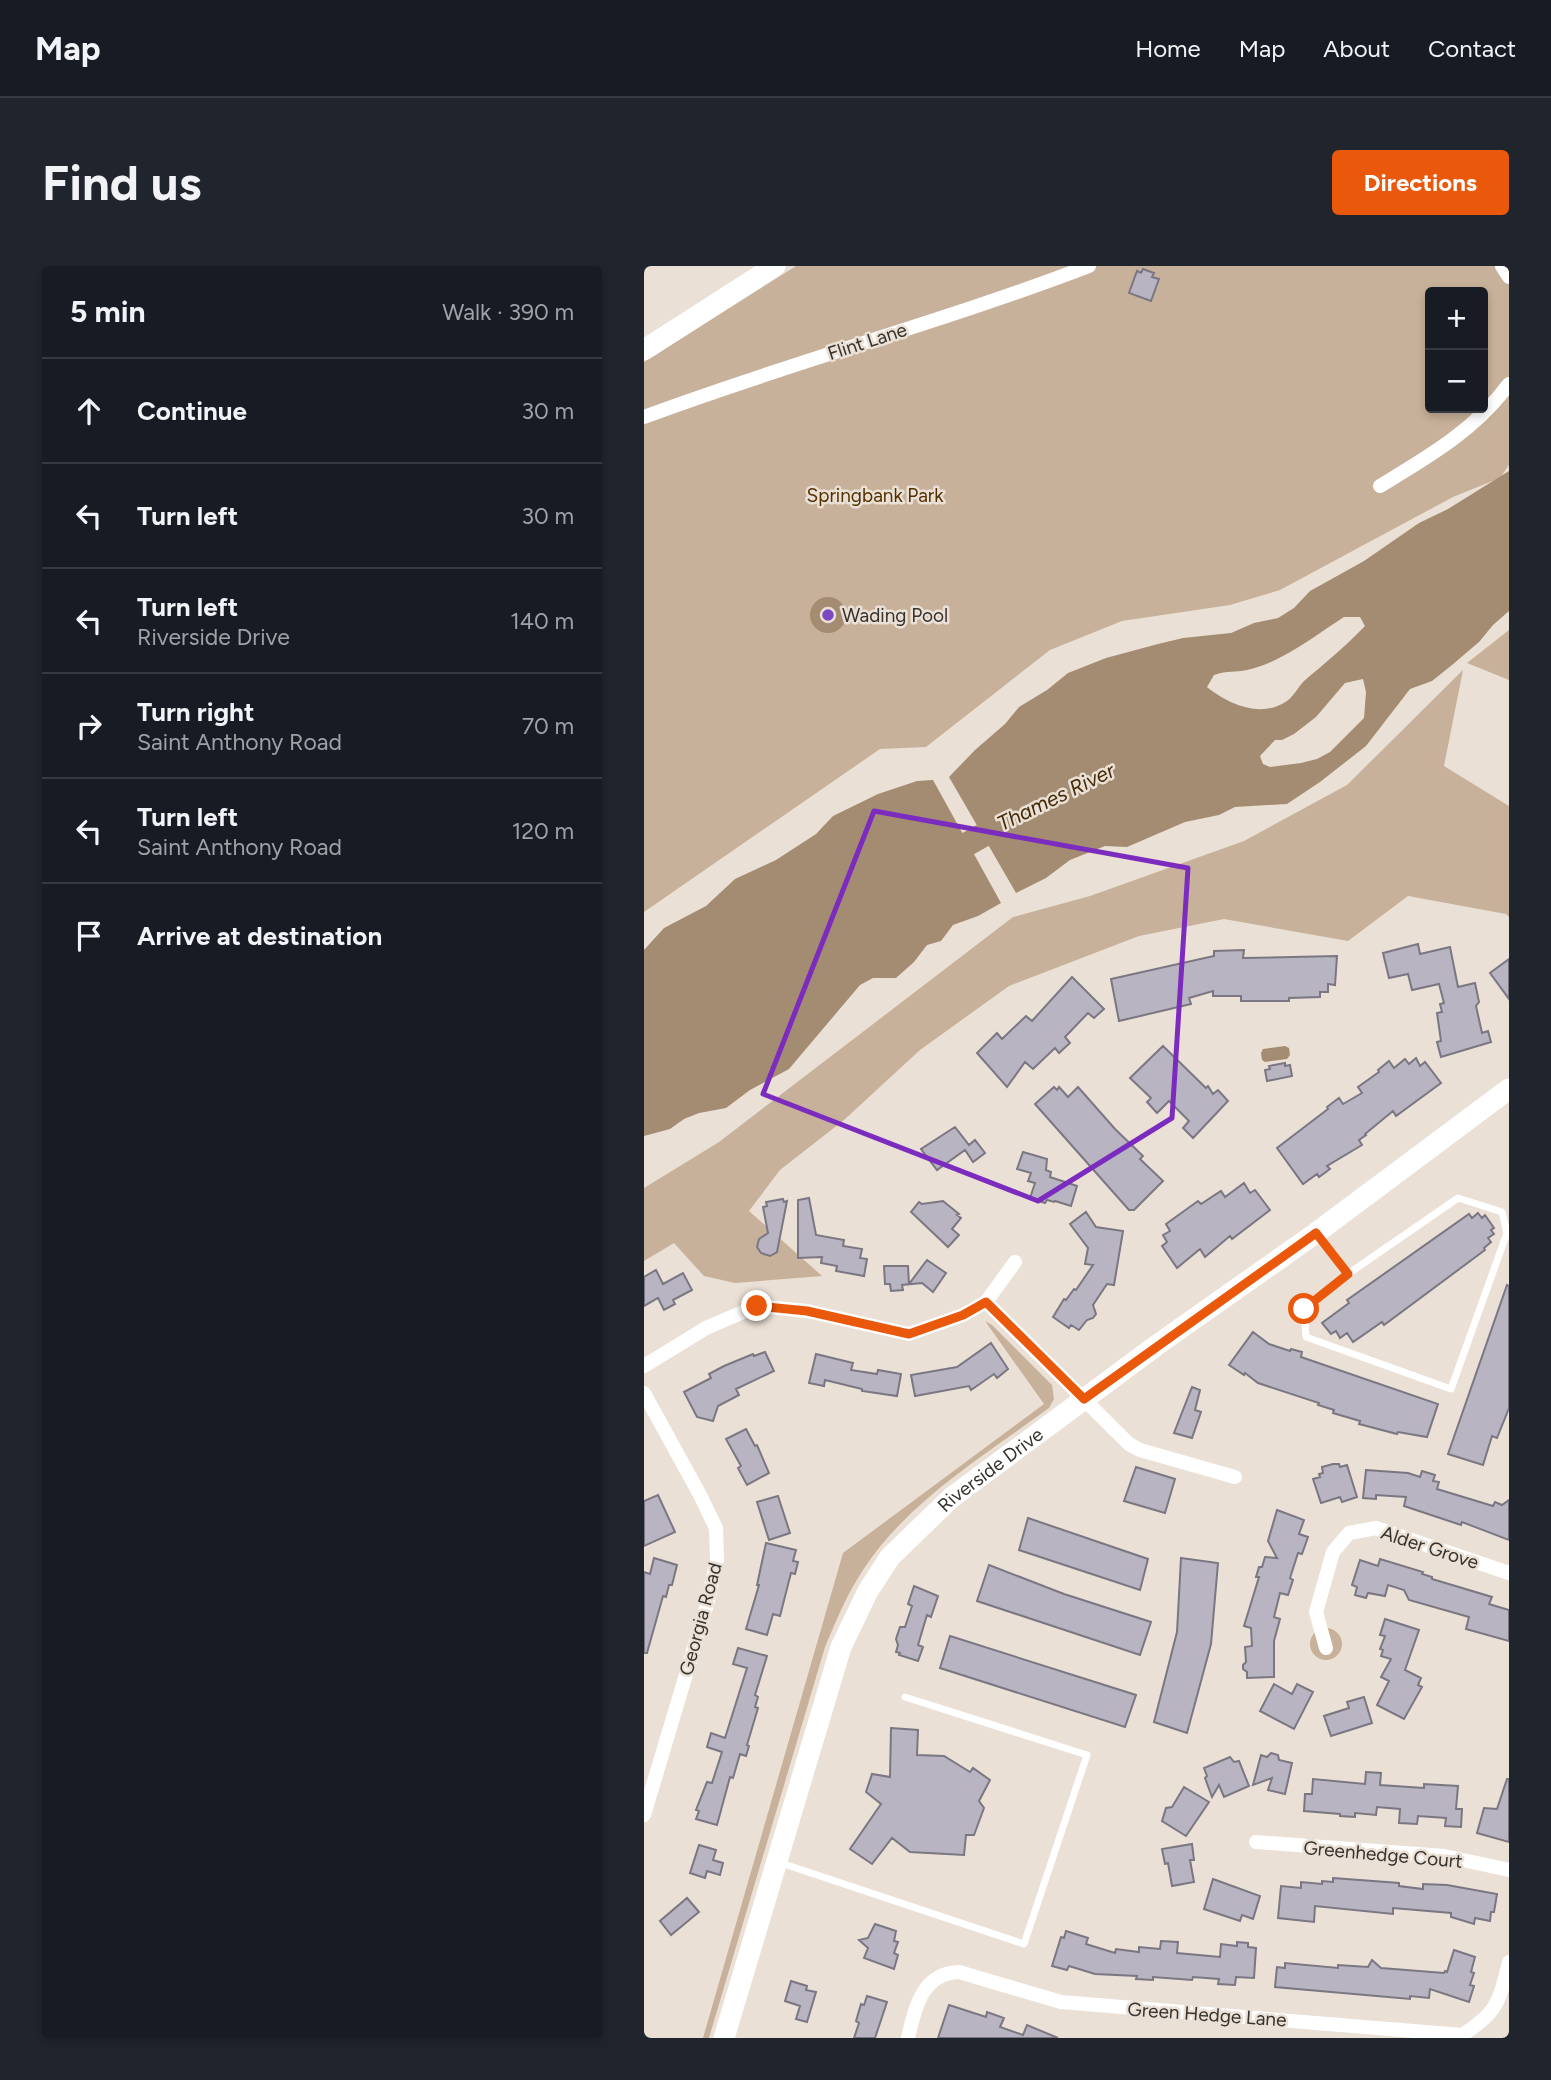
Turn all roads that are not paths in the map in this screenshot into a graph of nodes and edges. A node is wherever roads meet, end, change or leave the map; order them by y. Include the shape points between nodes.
1 (775, 266) edge
2 (1089, 266) edge
3 (1502, 266) edge
4 (1509, 277) edge
5 (644, 350) edge
6 (1509, 384) edge
7 (644, 417) edge
8 (1380, 486) dead end
9 (1509, 1089) edge
10 (1316, 1233) junction
11 (1015, 1262) dead end
12 (1348, 1274) junction
13 (986, 1302) junction
14 (644, 1366) edge
15 (644, 1393) edge
16 (1084, 1399) junction
17 (1235, 1477) dead end
18 (1509, 1573) edge
19 (1326, 1648) dead end
20 (905, 1697) dead end
21 (644, 1815) edge
22 (1256, 1842) dead end
23 (777, 1861) junction
24 (1509, 1870) edge
25 (1509, 1962) edge
26 (724, 2038) edge
27 (908, 2038) edge

1 - 5 main road
2 - 7 street, Flint Lane
3 - 4 street
6 - 8 street via 1494,405 1460,435
9 - 10 main road, Riverside Drive
10 - 12 lane
10 - 16 main road, Riverside Drive
11 - 13 street
12 - 12 lane via 1458,1198 1502,1212 1507,1233 1451,1389 1306,1337 1304,1309
13 - 14 street via 909,1334 807,1311 757,1306 706,1328
13 - 16 street
15 - 21 street, Georgia Road via 716,1528 717,1559
16 - 17 street via 1140,1450
16 - 23 main road, Riverside Drive via 951,1498 890,1557 841,1647
18 - 19 street, Alder Grove via 1376,1528 1349,1534 1333,1552 1316,1612
20 - 23 lane via 1087,1755 1024,1944
22 - 24 street, Greenhedge Court via 1444,1856
23 - 26 main road, Riverside Drive
25 - 27 street, Green Hedge Lane via 1498,2003 1462,2035 1061,2003 959,1972 945,1972 924,1989

